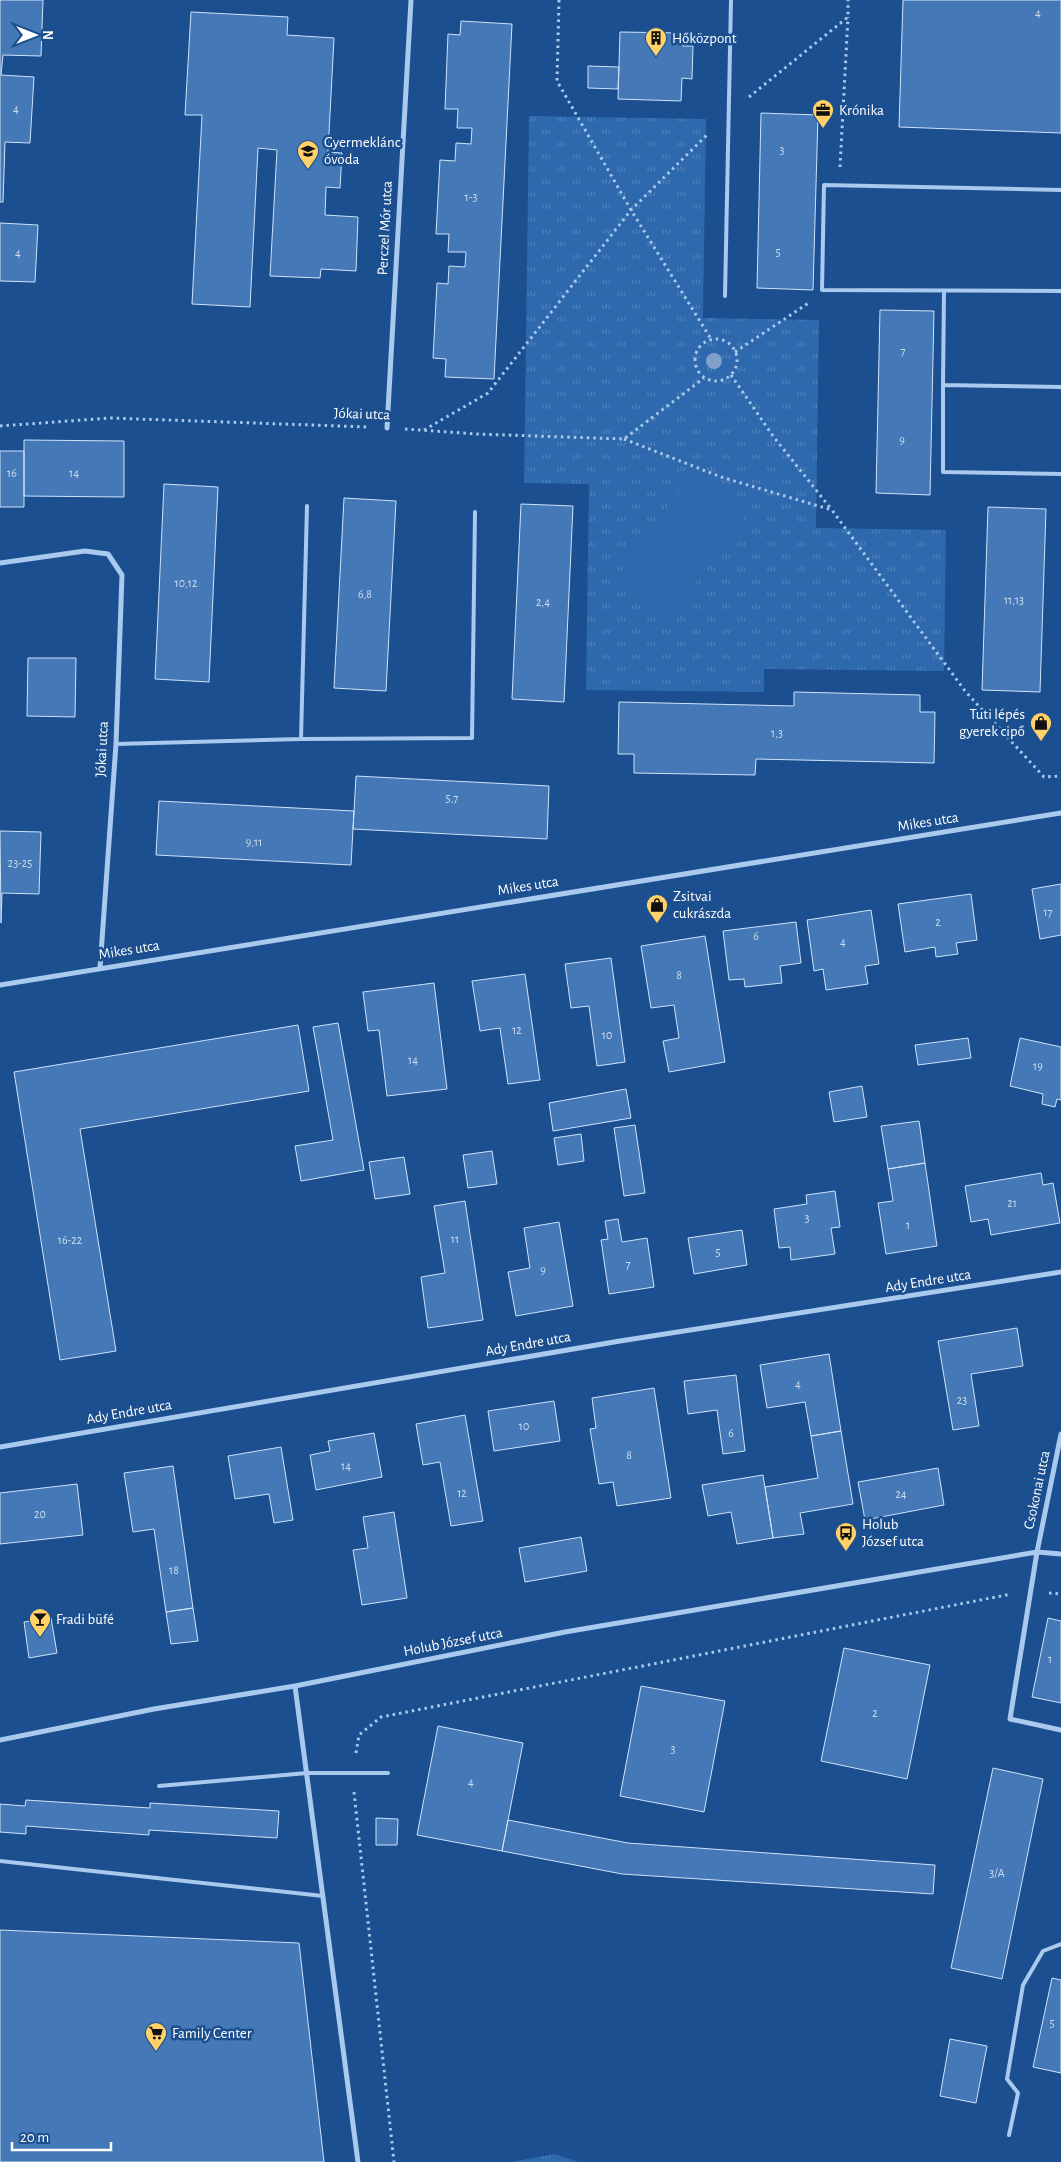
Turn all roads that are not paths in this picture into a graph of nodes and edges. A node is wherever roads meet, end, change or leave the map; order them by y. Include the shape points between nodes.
1 (411, 0) edge
2 (731, 0) edge
3 (1061, 190) edge
4 (944, 291) junction
5 (1061, 291) edge
6 (725, 296) dead end
7 (943, 385) junction
8 (1061, 387) edge
9 (387, 428) road end
10 (1061, 474) edge
11 (307, 506) dead end
12 (475, 512) dead end
13 (0, 563) edge
14 (301, 739) junction
15 (116, 744) junction
16 (1061, 813) edge
17 (100, 968) junction
18 (0, 985) edge
19 (1061, 1272) edge
20 (1061, 1434) edge
21 (0, 1447) edge
22 (1037, 1552) junction
23 (1061, 1554) edge
24 (295, 1686) junction
25 (1061, 1730) edge
26 (0, 1740) edge
27 (307, 1773) junction
28 (388, 1773) dead end
29 (159, 1786) dead end
30 (0, 1861) edge
31 (323, 1896) junction
32 (1061, 1944) edge
33 (1009, 2135) dead end
34 (358, 2162) edge

1 - 9 street, Perczel Mór utca
2 - 6 lane
3 - 4 lane via 824,185 822,290
4 - 5 lane
4 - 7 lane
7 - 8 lane
7 - 10 lane via 943,472
11 - 14 lane
12 - 14 lane via 472,738
13 - 15 street, Jókai utca via 85,551 108,554 122,575
14 - 15 lane
15 - 17 street, Jókai utca
16 - 17 street, Mikes utca
17 - 18 street, Mikes utca
19 - 21 street, Ady Endre utca via 620,1341
20 - 22 street, Csokonai utca
22 - 23 street, Holub József utca
22 - 24 street, Holub József utca via 565,1632
22 - 25 street, Csokonai utca via 1010,1719
24 - 26 street, Holub József utca via 154,1709
24 - 27 street
27 - 28 lane
27 - 29 lane
27 - 31 street
30 - 31 lane
31 - 34 street
32 - 33 lane via 1043,1951 1023,1985 1007,2079 1018,2094

